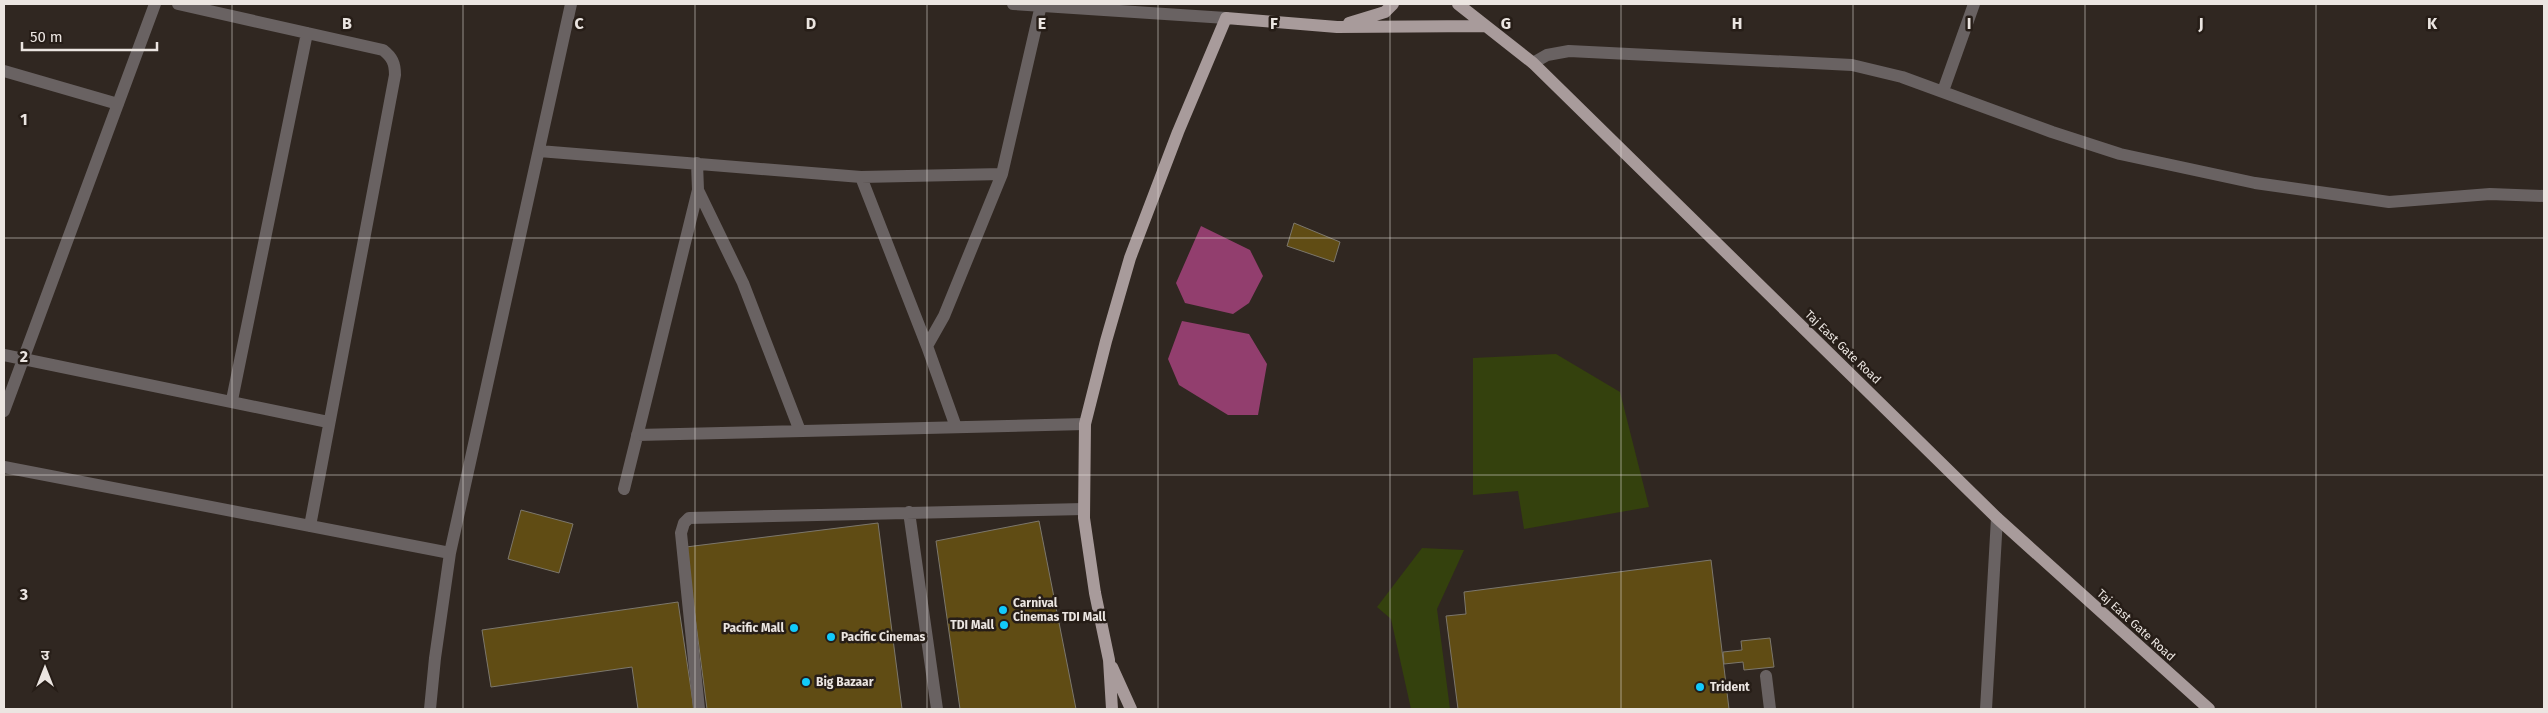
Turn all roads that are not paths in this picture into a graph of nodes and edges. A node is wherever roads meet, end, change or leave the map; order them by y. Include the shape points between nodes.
1 (154, 4) edge
2 (178, 4) edge
3 (571, 4) edge
4 (1013, 4) edge
5 (1394, 4) edge
6 (1458, 4) edge
7 (1974, 4) edge
8 (1041, 5) junction
9 (1226, 18) junction
10 (1485, 26) junction
11 (1337, 27) junction
12 (307, 33) junction
13 (1533, 62) junction
14 (4, 71) edge
15 (1942, 91) junction
16 (118, 104) junction
17 (539, 151) junction
18 (697, 163) junction
19 (1002, 174) junction
20 (862, 177) junction
21 (698, 190) junction
22 (2544, 196) edge
23 (927, 346) junction
24 (4, 355) edge
25 (23, 359) junction
26 (232, 400) junction
27 (4, 411) edge
28 (328, 422) junction
29 (1085, 424) junction
30 (956, 427) junction
31 (800, 431) junction
32 (637, 435) junction
33 (4, 467) edge
34 (624, 489) dead end
35 (1084, 509) junction
36 (909, 512) junction
37 (1997, 518) junction
38 (310, 526) junction
39 (450, 554) junction
40 (1109, 660) junction
41 (1766, 676) dead end
42 (430, 709) edge
43 (699, 709) edge
44 (938, 709) edge
45 (1112, 709) edge
46 (1131, 709) edge
47 (1770, 709) edge
48 (1986, 709) edge
49 (2209, 709) edge

1 - 16 street
2 - 12 street
3 - 17 street
4 - 8 street
5 - 11 main road via 1385,12
6 - 10 main road, Taj East Gate Road
7 - 15 street
8 - 9 street
8 - 19 street
9 - 11 main road
9 - 29 main road via 1130,258
10 - 11 main road
10 - 13 main road, Taj East Gate Road
12 - 26 street
12 - 28 street via 383,50 391,56 395,66
13 - 15 street via 1547,55 1569,51 1852,65
13 - 37 main road, Taj East Gate Road
14 - 16 street
15 - 22 street via 2120,154 2255,183 2389,202 2490,194
16 - 25 street
17 - 18 street
17 - 39 street
18 - 20 street
18 - 21 street
19 - 20 street
19 - 23 street via 944,316
20 - 23 street
21 - 31 street via 743,283
21 - 32 street
23 - 30 street
24 - 25 street
25 - 26 street
25 - 27 street
26 - 28 street
28 - 38 street
29 - 30 street
29 - 35 main road
30 - 31 street
31 - 32 street
32 - 34 street
33 - 38 street
35 - 36 street
35 - 40 main road via 1095,593
36 - 43 street via 689,518 681,533
36 - 44 street
37 - 48 street
37 - 49 main road, Taj East Gate Road
38 - 39 street
39 - 42 street
40 - 45 main road
40 - 46 main road
41 - 47 street

